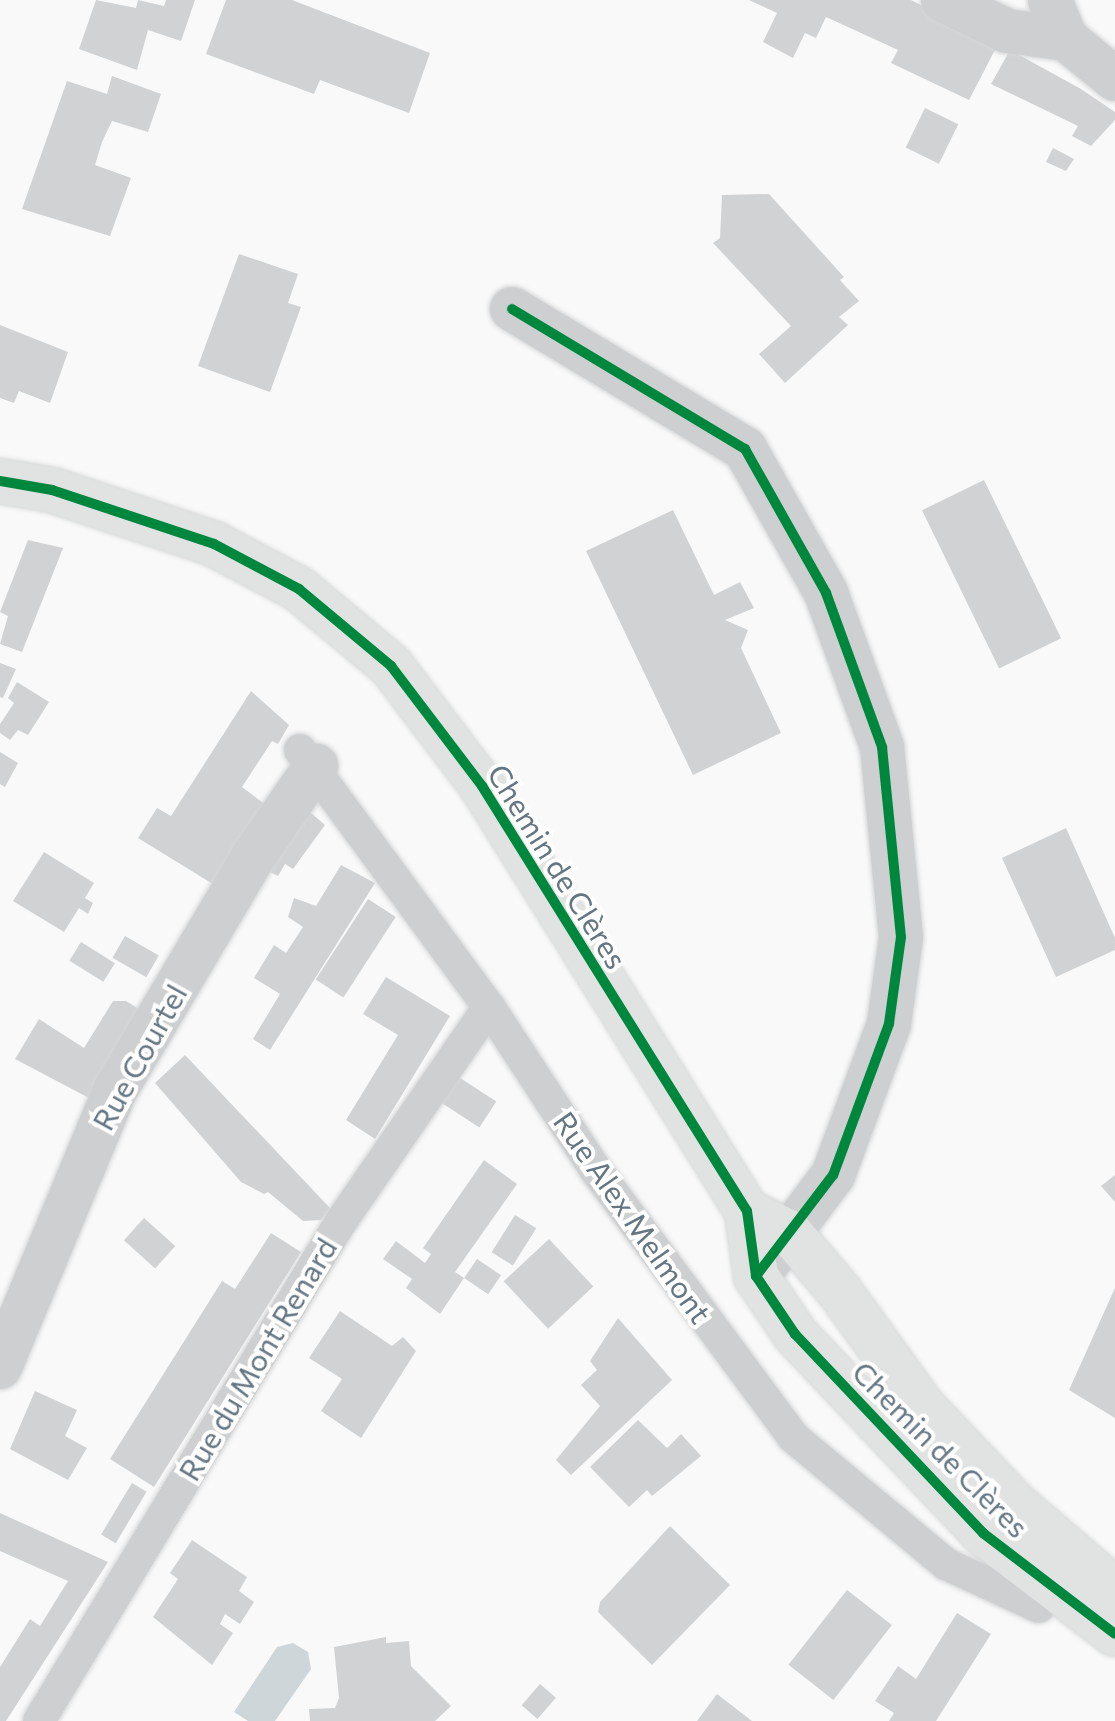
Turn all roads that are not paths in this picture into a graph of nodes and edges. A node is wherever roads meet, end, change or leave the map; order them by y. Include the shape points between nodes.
1 (943, 0) edge
2 (1058, 20) edge
3 (1115, 79) edge
4 (512, 309) dead end
5 (0, 481) edge
6 (308, 758) joint
7 (489, 1007) junction
8 (747, 1211) junction
9 (790, 1233) junction
10 (756, 1276) junction
11 (0, 1367) edge
12 (1115, 1590) edge
13 (1039, 1607) dead end
14 (1115, 1634) edge
15 (39, 1721) edge

1 - 2 street via 1007,31
2 - 3 street
4 - 9 street via 745,449 826,593 882,747 901,937 889,1024 833,1175
5 - 8 street, Chemin de Clères via 52,490 214,544 299,589 391,666 482,786
6 - 7 lane, Rue Alex Melmont
6 - 11 street, Rue Courtel via 116,1089
7 - 13 lane, Rue Alex Melmont via 595,1169 793,1437 946,1564
7 - 15 lane, Rue du Mont Renard via 340,1223
8 - 9 street, Chemin de Clères
8 - 10 street, Chemin de Clères
9 - 10 street
9 - 12 street, Chemin de Clères via 922,1406 1015,1504
10 - 14 street, Chemin de Clères via 795,1334 983,1533

